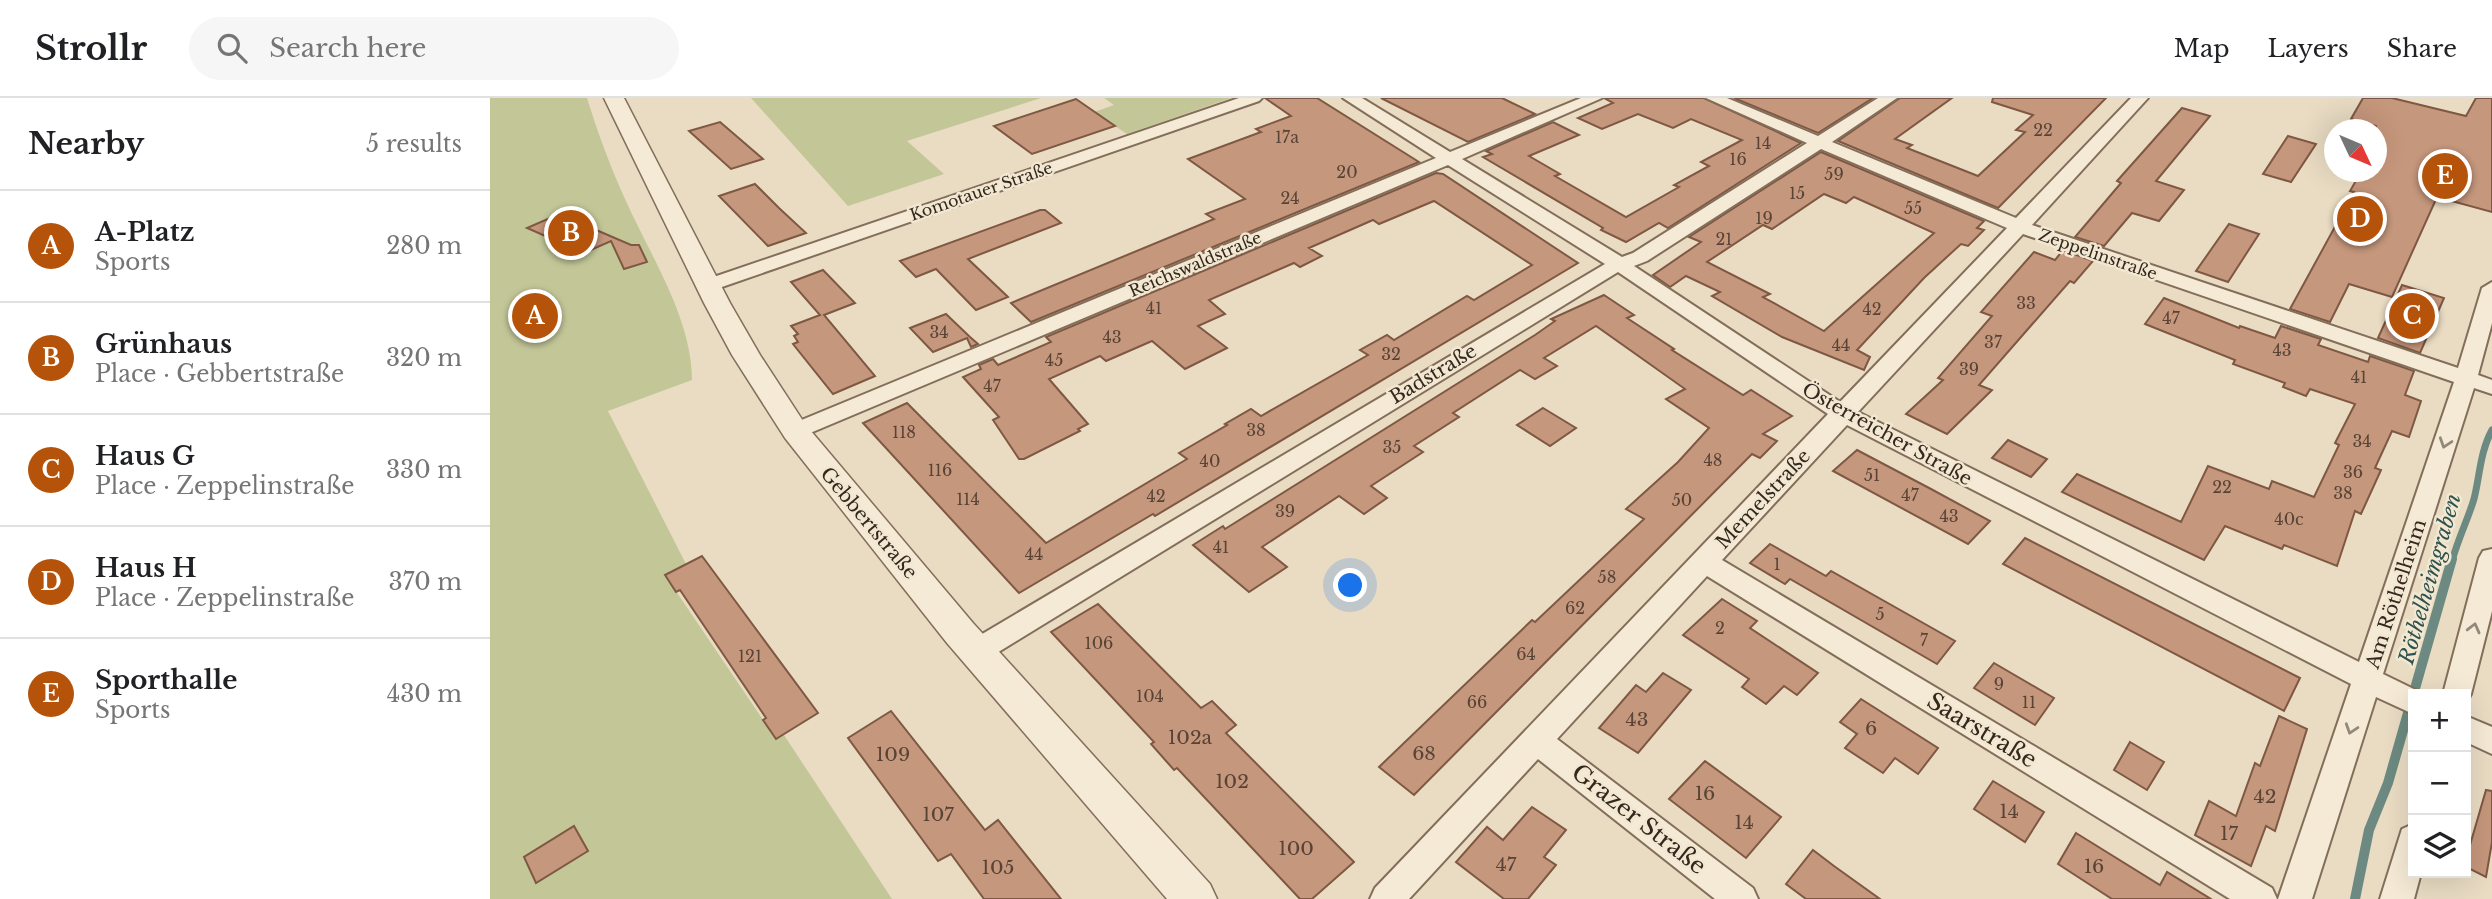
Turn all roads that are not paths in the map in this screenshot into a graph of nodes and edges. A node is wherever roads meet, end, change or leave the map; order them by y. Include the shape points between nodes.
1 (614, 98) edge
2 (1254, 98) edge
3 (1351, 98) edge
4 (1594, 98) edge
5 (1714, 98) edge
6 (1889, 98) edge
7 (2140, 98) edge
8 (1820, 143) junction
9 (1449, 159) junction
10 (2019, 226) junction
11 (1620, 264) junction
12 (709, 285) junction
13 (2492, 288) edge
14 (2482, 384) edge
15 (1843, 413) junction
16 (795, 431) junction
17 (1704, 562) junction
18 (2491, 568) edge
19 (977, 651) junction
20 (2458, 689) edge
21 (2390, 690) edge
22 (2471, 730) edge
23 (1536, 740) junction
24 (2492, 741) edge
25 (2408, 858) edge
26 (1195, 899) edge
27 (1387, 899) edge
28 (1741, 899) edge
29 (2260, 899) edge
30 (2295, 899) edge
31 (2397, 899) edge

1 - 12 street, Gebbertstraße
2 - 12 street, Komotauer Straße
3 - 9 street, Österreicher Straße
4 - 9 street, Reichswaldstraße
5 - 8 street, Zeppelinstraße
6 - 8 street, Badstraße
7 - 10 street, Memelstraße
8 - 10 street, Zeppelinstraße
8 - 11 street, Badstraße via 1640,257
9 - 11 street, Österreicher Straße
9 - 16 street, Reichswaldstraße
10 - 14 street, Zeppelinstraße
10 - 15 street, Memelstraße
11 - 15 street, Österreicher Straße
11 - 19 street, Badstraße
12 - 16 street, Gebbertstraße via 746,355
13 - 14 street, Am Röthelheim
14 -> 21 street, Am Röthelheim
15 - 17 street, Memelstraße
15 - 21 street, Österreicher Straße
16 - 19 street, Gebbertstraße
17 - 23 street, Memelstraße
17 - 29 street, Saarstraße
20 -> 18 street
19 - 26 street, Gebbertstraße
21 -> 30 street, Am Röthelheim
22 - 24 street
23 - 27 street, Memelstraße
23 - 28 street, Grazer Straße
25 - 31 street

